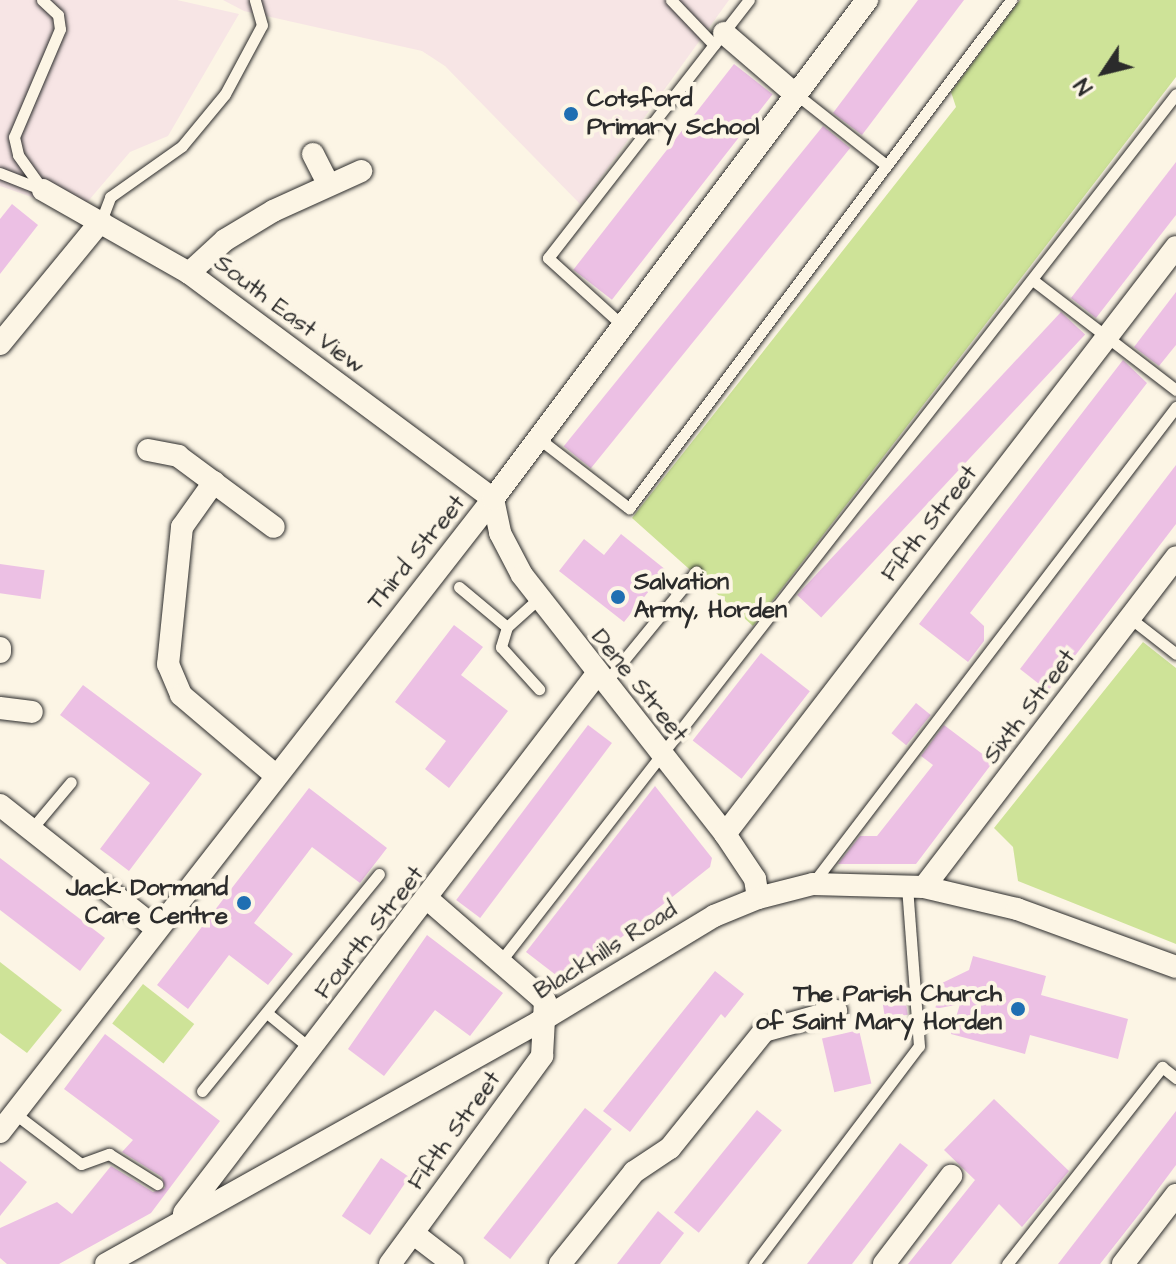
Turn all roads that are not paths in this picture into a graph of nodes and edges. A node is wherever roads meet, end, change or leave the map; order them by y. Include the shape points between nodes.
1 (42, 0) edge
2 (255, 0) edge
3 (671, 0) edge
4 (749, 0) edge
5 (867, 0) edge
6 (1011, 0) edge
7 (719, 39) junction
8 (795, 94) junction
9 (1176, 94) edge
10 (313, 154) dead end
11 (886, 165) junction
12 (361, 171) dead end
13 (0, 173) edge
14 (328, 183) junction
15 (43, 190) junction
16 (101, 221) junction
17 (1176, 247) edge
18 (189, 273) junction
19 (1034, 281) junction
20 (622, 325) junction
21 (1107, 336) junction
22 (0, 344) edge
23 (1176, 390) edge
24 (1176, 407) edge
25 (538, 437) junction
26 (148, 450) dead end
27 (214, 482) junction
28 (493, 499) junction
29 (274, 527) dead end
30 (1176, 557) edge
31 (696, 572) dead end
32 (459, 587) dead end
33 (538, 599) junction
34 (1130, 618) junction
35 (507, 627) junction
36 (1176, 654) edge
37 (601, 679) junction
38 (539, 689) dead end
39 (0, 708) edge
40 (32, 712) dead end
41 (664, 758) junction
42 (274, 774) junction
43 (71, 782) dead end
44 (0, 805) edge
45 (29, 832) junction
46 (725, 834) junction
47 (379, 874) dead end
48 (813, 884) junction
49 (915, 886) junction
50 (758, 898) junction
51 (429, 900) junction
52 (156, 928) junction
53 (503, 958) junction
54 (1176, 967) edge
55 (836, 1011) dead end
56 (267, 1013) junction
57 (539, 1022) junction
58 (312, 1050) junction
59 (1176, 1078) edge
60 (202, 1091) dead end
61 (14, 1113) junction
62 (0, 1132) edge
63 (951, 1176) dead end
64 (157, 1184) dead end
65 (1176, 1196) edge
66 (178, 1220) junction
67 (414, 1234) junction
68 (106, 1264) edge
69 (390, 1264) edge
70 (453, 1264) edge
71 (560, 1264) edge
72 (754, 1264) edge
73 (884, 1264) edge
74 (1007, 1264) edge
75 (1123, 1264) edge

1 - 15 lane via 58,15 60,29 14,137 18,155
2 - 16 lane via 262,25 225,94 182,146 110,197
3 - 7 lane
4 - 7 lane
5 - 8 street, Third Street
6 - 11 lane
7 - 8 street
7 - 20 lane via 548,258
8 - 11 lane
8 - 20 street, Third Street
9 - 19 lane
10 - 14 street
11 - 25 lane via 629,508
12 - 14 street
13 - 15 lane
14 - 18 street via 225,240
15 - 16 street, South East View
16 - 18 street, South East View
16 - 22 street
17 - 21 street, Fifth Street
18 - 28 street, South East View
19 - 21 lane
19 - 41 lane
20 - 25 street, Third Street
21 - 23 lane
21 - 46 street, Fifth Street
24 - 48 lane
25 - 28 street, Third Street
26 - 27 street via 178,456
27 - 29 street
27 - 42 street via 182,527 168,664 181,695
28 - 33 street, Dene Street via 500,533
28 - 42 street, Third Street
30 - 34 street, Sixth Street
31 - 37 lane
32 - 35 lane
33 - 35 lane
33 - 37 street, Dene Street
34 - 36 lane
34 - 49 street, Sixth Street
35 - 38 lane via 501,647
37 - 41 street, Dene Street
37 - 51 street, Fourth Street
39 - 40 street
41 - 46 street, Dene Street
41 - 53 lane
42 - 52 street, Third Street
43 - 45 lane
44 - 45 street
45 - 52 street
46 - 50 street, Dene Street via 755,879
47 - 56 lane
48 - 49 street, Blackhills Road
48 - 50 street, Blackhills Road
49 - 54 street, Blackhills Road via 1017,909
49 - 72 lane via 919,1046
50 - 57 street, Blackhills Road via 631,963
51 - 53 street
51 - 58 street, Fourth Street
52 - 61 street, Third Street
53 - 57 street, Fifth Street via 545,1001
55 - 71 street via 764,1031 670,1148 634,1172
56 - 58 lane
56 - 60 lane
57 - 66 street, Blackhills Road
57 - 67 street, Fifth Street via 542,1056
58 - 66 street, Fourth Street
59 - 74 lane via 1162,1067
61 - 62 street, Third Street
61 - 64 lane via 81,1164 109,1154
63 - 73 street
65 - 75 street
66 - 68 street, Blackhills Road
67 - 69 street, Fifth Street
67 - 70 street

